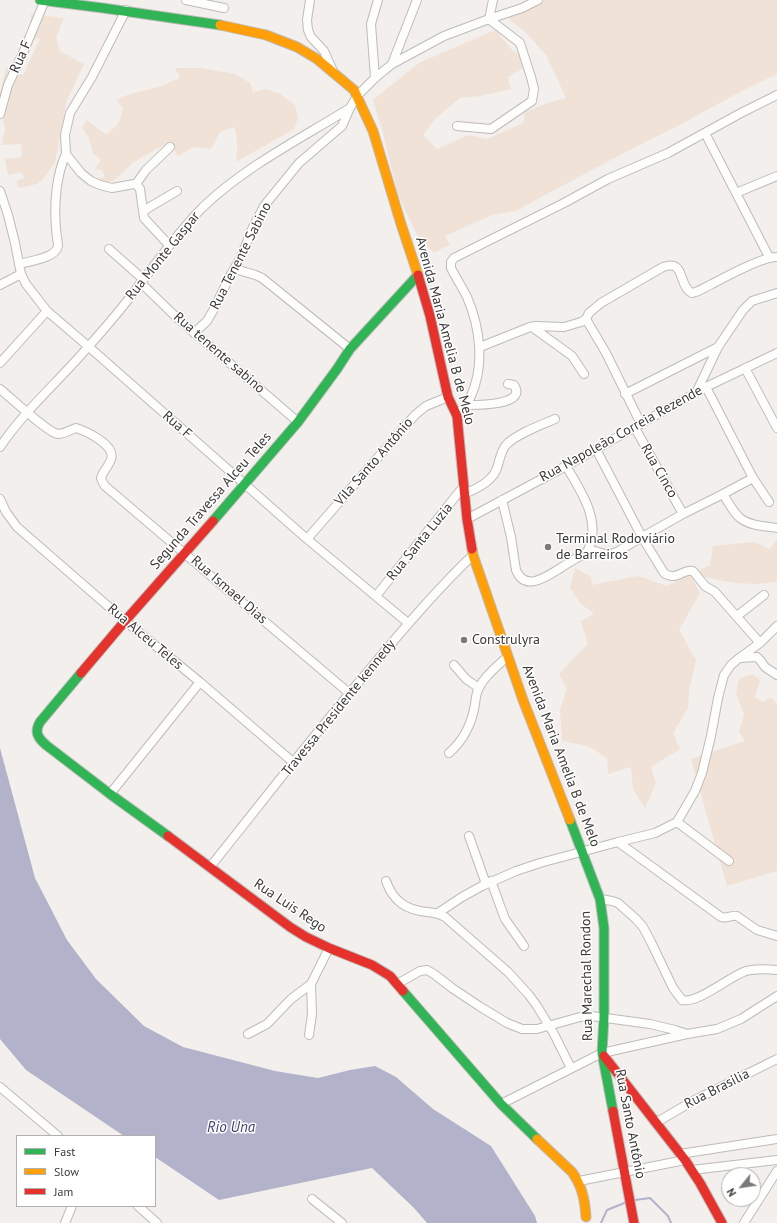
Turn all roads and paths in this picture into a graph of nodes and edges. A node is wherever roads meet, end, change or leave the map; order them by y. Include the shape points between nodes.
1 (40, 0) edge
2 (45, 0) edge
3 (186, 0) edge
4 (310, 0) edge
5 (378, 0) edge
6 (417, 0) edge
7 (493, 0) edge
8 (538, 0) edge
9 (224, 8) dead end
10 (126, 10) junction
11 (489, 19) junction
12 (392, 64) junction
13 (333, 71) junction
14 (375, 78) junction
15 (777, 95) edge
16 (356, 96) junction
17 (350, 108) junction
18 (0, 114) edge
19 (457, 126) dead end
20 (705, 133) junction
21 (170, 147) dead end
22 (66, 154) junction
23 (777, 176) edge
24 (136, 184) junction
25 (0, 191) edge
26 (177, 191) dead end
27 (736, 193) junction
28 (143, 211) junction
29 (169, 245) junction
30 (109, 249) dead end
31 (773, 257) edge
32 (20, 264) junction
33 (235, 268) junction
34 (21, 274) junction
35 (418, 275) junction
36 (142, 281) junction
37 (0, 285) edge
38 (777, 293) edge
39 (47, 311) junction
40 (586, 319) junction
41 (532, 327) junction
42 (194, 333) junction
43 (89, 347) junction
44 (480, 347) junction
45 (718, 347) junction
46 (350, 349) junction
47 (777, 353) edge
48 (0, 363) edge
49 (745, 368) junction
50 (584, 374) dead end
51 (508, 384) dead end
52 (706, 387) junction
53 (0, 389) edge
54 (696, 393) junction
55 (625, 394) junction
56 (448, 397) junction
57 (466, 405) junction
58 (26, 412) junction
59 (457, 416) junction
60 (555, 419) dead end
61 (298, 422) junction
62 (638, 426) junction
63 (777, 428) edge
64 (0, 447) edge
65 (596, 449) junction
66 (566, 466) junction
67 (753, 478) junction
68 (245, 485) junction
69 (464, 491) junction
70 (723, 494) junction
71 (502, 500) junction
72 (1, 502) edge
73 (769, 502) dead end
74 (683, 514) junction
75 (467, 519) junction
76 (777, 528) edge
77 (642, 537) junction
78 (307, 539) junction
79 (587, 552) junction
80 (186, 553) junction
81 (474, 554) junction
82 (764, 595) dead end
83 (376, 596) junction
84 (737, 616) junction
85 (125, 621) junction
86 (408, 623) junction
87 (777, 626) edge
88 (760, 643) junction
89 (508, 656) junction
90 (738, 659) junction
91 (454, 665) dead end
92 (777, 675) edge
93 (200, 682) junction
94 (479, 688) junction
95 (349, 693) junction
96 (46, 745) joint
97 (449, 753) dead end
98 (294, 763) junction
99 (110, 794) junction
100 (677, 822) junction
101 (469, 836) dead end
102 (618, 842) junction
103 (582, 852) junction
104 (729, 861) dead end
105 (210, 866) junction
106 (386, 881) dead end
107 (489, 882) junction
108 (600, 899) junction
109 (438, 913) junction
110 (777, 936) edge
111 (524, 946) dead end
112 (328, 948) junction
113 (777, 970) edge
114 (311, 984) junction
115 (397, 984) junction
116 (777, 996) edge
117 (604, 1017) junction
118 (549, 1026) junction
119 (248, 1034) dead end
120 (687, 1034) junction
121 (309, 1035) dead end
122 (602, 1053) junction
123 (777, 1059) edge
124 (571, 1068) junction
125 (0, 1087) edge
126 (501, 1104) junction
127 (657, 1122) junction
128 (57, 1135) edge
129 (777, 1139) edge
130 (682, 1157) junction
131 (777, 1160) edge
132 (692, 1170) junction
133 (777, 1171) edge
134 (625, 1172) junction
135 (579, 1180) junction
136 (312, 1199) dead end
137 (72, 1207) edge
138 (139, 1207) edge
139 (586, 1217) dead end
140 (65, 1223) edge
141 (157, 1223) edge
142 (342, 1223) edge
143 (634, 1223) edge
144 (722, 1223) edge
145 (744, 1223) edge

1 - 2 street, Avenida Maria Amelia B de Melo
2 - 10 street, Avenida Maria Amelia B de Melo
2 - 18 street, Rua F via 8,85
3 - 9 street
4 - 13 street via 308,30 324,52
5 - 14 street via 371,24
6 - 12 street
7 - 11 street
8 - 11 street
10 - 13 street, Avenida Maria Amelia B de Melo via 260,33 298,48
10 - 22 street via 92,77 70,113 65,135
11 - 12 street via 444,36
11 - 19 street via 520,43 534,89 532,101 490,129
12 - 14 street
13 - 16 street, Avenida Maria Amelia B de Melo via 354,90
14 - 16 street
15 - 20 street
16 - 17 street
16 - 35 street, Avenida Maria Amelia B de Melo via 373,131
17 - 29 street, Rua Monte Gaspar via 246,172 201,209
17 - 33 street, Rua Tenente Sabino via 342,126 299,163 264,206
20 - 27 street
20 - 44 street via 668,153 608,179 454,258 451,268 470,306
21 - 24 street via 146,170
22 - 24 street via 81,173 100,185 112,188
22 - 32 street via 57,191 55,218 58,249 52,255
23 - 27 street
24 - 28 street via 140,190
25 - 32 street, Rua F
26 - 28 street
27 - 31 street
28 - 29 street via 146,221
29 - 36 street, Rua Monte Gaspar
30 - 36 street, Rua tenente sabino
31 - 40 street via 692,293 687,290 676,268 664,267 601,303
32 - 34 street, Rua F
33 - 42 street, Rua Tenente Sabino via 207,321
33 - 46 street via 262,278
34 - 37 street
34 - 39 street, Rua F
35 - 46 street, Segunda Travessa Alceu Teles
35 - 56 street, Avenida Maria Amelia B de Melo
36 - 42 street, Rua tenente sabino
36 - 43 street, Rua Monte Gaspar
38 - 45 street via 749,303
39 - 43 street, Rua F
39 - 48 street
40 - 41 street via 564,327
40 - 55 street, Rua Cinco via 606,353
41 - 44 street
41 - 50 street via 568,352
42 - 61 street, Rua tenente sabino
43 - 58 street, Rua Monte Gaspar
43 - 68 street, Rua F
44 - 57 street via 476,381
45 - 54 street
45 - 55 street
46 - 61 street, Segunda Travessa Alceu Teles
47 - 49 street, Rua Napoleão Correia Rezende
49 - 52 street, Rua Napoleão Correia Rezende
49 - 63 street
51 - 57 street via 514,385 516,390 515,395 508,400 493,404
52 - 54 street, Rua Napoleão Correia Rezende
52 - 67 street
53 - 58 street
54 - 62 street, Rua Napoleão Correia Rezende
55 - 62 street, Rua Cinco
56 - 59 street, Avenida Maria Amelia B de Melo
56 - 78 street, Vila Santo Antônio via 433,402 415,415
57 - 59 street
58 - 64 street, Rua Monte Gaspar
58 - 80 street, Rua Ismael Dias via 56,433 76,428 90,433 105,444 111,450 112,459 102,475 103,483
59 - 69 street, Avenida Maria Amelia B de Melo
60 - 69 street via 527,431 508,443 492,477 474,490
61 - 68 street, Segunda Travessa Alceu Teles
62 - 65 street, Rua Napoleão Correia Rezende
62 - 74 street, Rua Cinco
65 - 66 street, Rua Napoleão Correia Rezende
65 - 77 street
66 - 71 street, Rua Napoleão Correia Rezende
66 - 79 street via 592,520 592,537
67 - 70 street
67 - 73 street
68 - 78 street, Rua F
68 - 80 street, Segunda Travessa Alceu Teles
69 - 75 street, Avenida Maria Amelia B de Melo
69 - 83 street, Rua Santa Luzia
70 - 74 street
70 - 76 street via 744,521
71 - 75 street, Rua Napoleão Correia Rezende
71 - 79 street via 516,570 523,579 538,581
72 - 85 street, Rua Alceu Teles via 8,516 18,527
74 - 77 street
75 - 81 street, Avenida Maria Amelia B de Melo
77 - 79 street via 612,554
77 - 84 street via 664,572 671,576 694,570 705,586 715,592
78 - 83 street, Rua F
80 - 85 street, Segunda Travessa Alceu Teles
80 - 95 street, Rua Ismael Dias
81 - 86 street, Travessa Presidente kennedy via 448,578
81 - 89 street, Avenida Maria Amelia B de Melo
82 - 84 street
83 - 86 street, Rua F
84 - 88 street
85 - 93 street, Rua Alceu Teles
85 - 96 street, Segunda Travessa Alceu Teles via 39,724 37,734
86 - 95 street, Travessa Presidente kennedy
87 - 88 street
88 - 90 street
89 - 94 street via 484,679
89 - 103 street, Avenida Maria Amelia B de Melo
90 - 92 street via 757,657 765,667
90 - 100 street via 724,675 702,773
91 - 94 street via 466,679
93 - 98 street, Rua Alceu Teles
93 - 99 street
94 - 97 street via 467,731 460,743
95 - 98 street, Travessa Presidente kennedy
96 - 99 street, Rua Luis Rego
98 - 105 street, Travessa Presidente kennedy
99 - 105 street, Rua Luis Rego
100 - 102 street via 655,833
100 - 104 street
101 - 107 street
102 - 103 street
102 - 110 street via 721,917 737,916 757,930
103 - 107 street via 540,863
103 - 108 street, Avenida Maria Amelia B de Melo
105 - 112 street, Rua Luis Rego via 290,927
106 - 109 street via 398,902 410,909
107 - 109 street
107 - 111 street via 505,919
108 - 113 street via 618,903 643,927 673,988 682,1000 695,998 744,971
108 - 117 street, Rua Marechal Rondon via 604,928
109 - 118 street via 453,923 508,972 529,995
112 - 114 street
112 - 115 street, Rua Luis Rego via 372,965 390,976
114 - 119 street via 291,999 267,1024
114 - 121 street via 312,1014
115 - 118 street via 420,971 427,970 515,1027 529,1030
115 - 126 street, Rua Luis Rego
116 - 120 street via 741,1019 718,1029
117 - 118 street via 580,1017
117 - 120 street via 650,1024
117 - 122 street, Rua Marechal Rondon
118 - 124 street
120 - 122 street
122 - 124 street
122 - 127 street
122 - 134 street, Rua Santo Antônio
123 - 127 street, Rua Brasilia via 702,1096
124 - 126 street
125 - 128 street
126 - 135 street, Rua Luis Rego
127 - 130 street
129 - 130 street
130 - 132 street
130 - 134 street
131 - 132 street
132 - 144 street
133 - 145 street
134 - 135 street
134 - 143 street, Rua Santo Antônio
135 - 139 street
136 - 142 street
137 - 140 street
138 - 141 street

